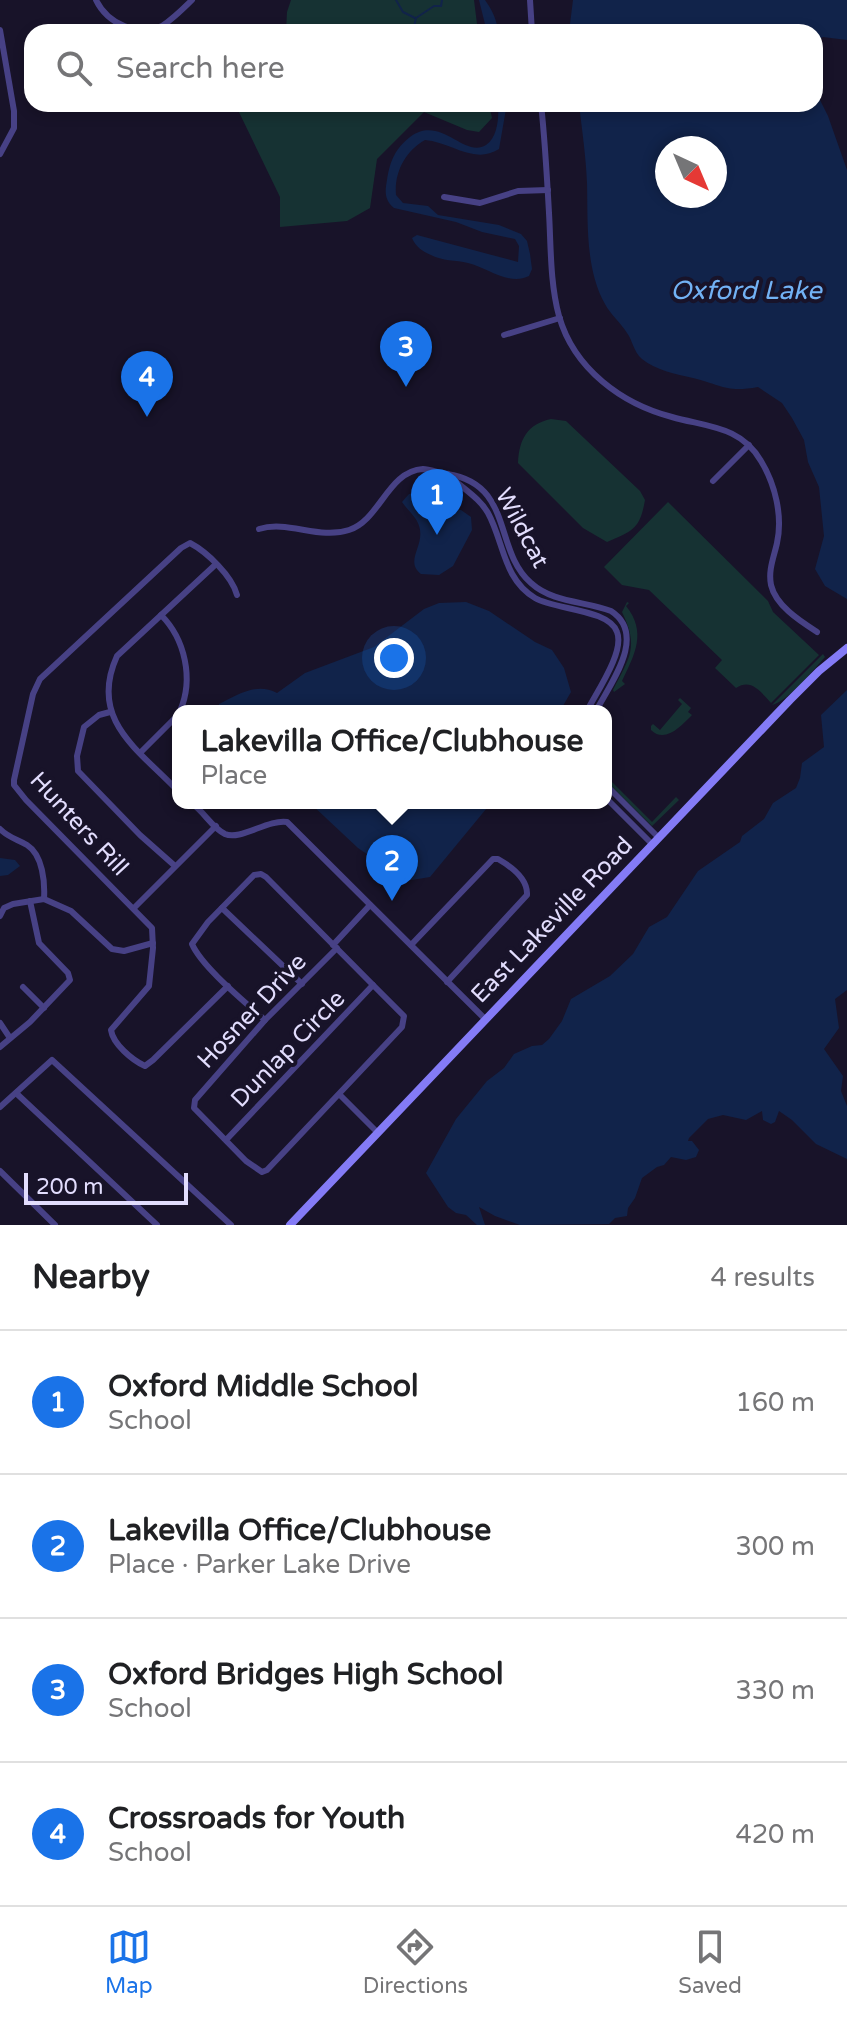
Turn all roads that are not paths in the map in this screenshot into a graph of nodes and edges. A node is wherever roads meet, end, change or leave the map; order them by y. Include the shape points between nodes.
1 (96, 0) edge
2 (192, 0) edge
3 (530, 0) edge
4 (121, 24) edge
5 (165, 24) edge
6 (532, 24) edge
7 (0, 30) edge
8 (542, 112) edge
9 (0, 154) edge
10 (548, 190) junction
11 (444, 197) dead end
12 (560, 318) junction
13 (504, 335) dead end
14 (749, 445) junction
15 (448, 474) junction
16 (713, 481) dead end
17 (259, 529) dead end
18 (215, 565) junction
19 (237, 595) dead end
20 (611, 611) junction
21 (161, 615) junction
22 (607, 620) junction
23 (817, 632) dead end
24 (847, 648) edge
25 (182, 705) edge
26 (590, 705) edge
27 (599, 705) edge
28 (110, 712) junction
29 (172, 720) edge
30 (141, 752) junction
31 (172, 785) edge
32 (612, 792) edge
33 (612, 803) edge
34 (198, 809) edge
35 (216, 826) junction
36 (0, 829) edge
37 (655, 841) junction
38 (175, 866) junction
39 (44, 899) junction
40 (30, 901) junction
41 (370, 905) junction
42 (134, 908) junction
43 (222, 908) junction
44 (0, 916) edge
45 (153, 943) junction
46 (411, 945) junction
47 (335, 946) junction
48 (447, 982) junction
49 (302, 984) junction
50 (373, 985) junction
51 (228, 986) junction
52 (23, 987) dead end
53 (44, 1008) junction
54 (485, 1019) junction
55 (265, 1020) junction
56 (0, 1023) edge
57 (10, 1038) junction
58 (0, 1047) edge
59 (16, 1093) junction
60 (340, 1095) junction
61 (195, 1100) joint
62 (0, 1107) edge
63 (377, 1132) junction
64 (226, 1140) junction
65 (0, 1171) edge
66 (55, 1225) edge
67 (157, 1225) edge
68 (231, 1225) edge
69 (290, 1225) edge

1 - 4 street
2 - 5 street
3 - 6 street
7 - 9 street via 14,111 14,128
8 - 10 street
10 - 11 street via 518,191 480,203
10 - 12 street
12 - 13 street
12 - 14 street via 579,356 627,401 726,429
14 - 16 street
14 - 23 street via 765,467 778,506 771,588 790,612
15 - 17 street, Wildcat via 421,469 404,477 353,529 322,534
15 - 20 street, Wildcat via 473,482 496,509 514,558 532,585 552,596
15 - 22 street, Wildcat via 488,513 506,562 526,592
18 - 19 street, Hunters Rill
18 - 21 street
18 - 42 street, Hunters Rill via 194,544 186,544 44,675 33,694 14,785
20 - 22 street
20 - 27 street via 619,616 628,639
21 - 25 street via 179,639 186,664
21 - 28 street via 117,656 110,676
22 - 26 street via 617,631 618,652
24 - 37 main road, East Lakeville Road via 815,674
28 - 30 street
28 - 38 street via 84,727 78,771
29 - 30 street
30 - 31 street
32 - 37 street
33 - 37 street
34 - 35 street
35 - 38 street
35 - 41 street via 233,835 287,822
36 - 39 street via 33,851
37 - 54 main road, East Lakeville Road
38 - 42 street
39 - 40 street
39 - 45 street via 68,908 112,949
40 - 44 street via 7,906
40 - 53 street via 39,943 70,980
41 - 46 street
41 - 47 street, Hosner Drive
42 - 45 street, Hunters Rill via 152,928
43 - 47 street via 261,874
43 - 49 street
43 - 51 street via 192,944
45 - 51 street via 149,986 111,1030 141,1064 153,1060
46 - 48 street
46 - 48 street via 493,859 522,878 527,895
47 - 49 street, Hosner Drive
47 - 50 street
48 - 54 street
49 - 55 street, Hosner Drive
50 - 60 street, Dunlap Circle via 405,1021
50 - 64 street, Dunlap Circle
51 - 55 street
52 - 53 street
53 - 57 street
54 - 63 main road, East Lakeville Road
55 - 61 street, Hosner Drive
56 - 57 street
57 - 58 street
59 - 62 street
59 - 67 street
59 - 68 street via 52,1060
60 - 63 street
60 - 64 street, Dunlap Circle via 262,1172
61 - 64 street, Dunlap Circle via 194,1108
63 - 69 main road, East Lakeville Road
65 - 66 street

